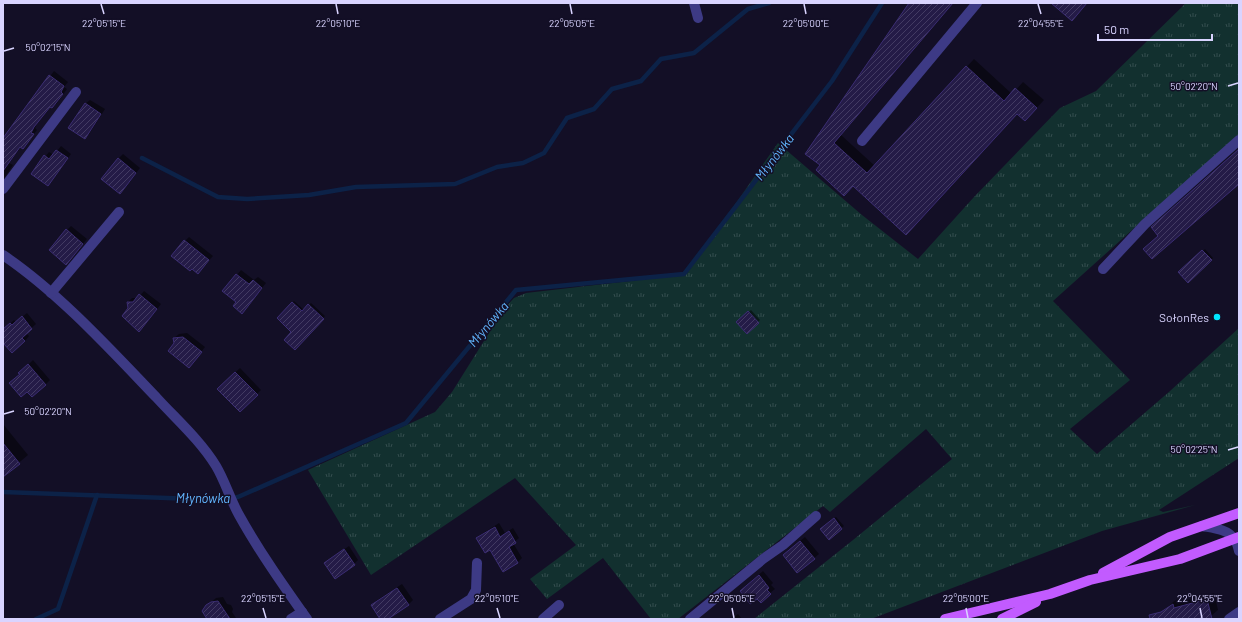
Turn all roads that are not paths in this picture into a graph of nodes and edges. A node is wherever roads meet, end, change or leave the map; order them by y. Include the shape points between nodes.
1 (694, 3) edge
2 (977, 3) edge
3 (698, 18) dead end
4 (76, 92) dead end
5 (1239, 140) edge
6 (862, 141) dead end
7 (3, 189) edge
8 (119, 212) dead end
9 (3, 255) edge
10 (1103, 268) dead end
11 (51, 293) junction
12 (1239, 513) edge
13 (816, 516) dead end
14 (1202, 526) junction
15 (1237, 538) edge
16 (1239, 551) edge
17 (477, 563) dead end
18 (1090, 580) junction
19 (1050, 594) junction
20 (559, 605) dead end
21 (1239, 612) edge
22 (304, 615) edge
23 (291, 619) edge
24 (440, 619) edge
25 (543, 619) edge
26 (690, 619) edge
27 (945, 619) edge
28 (1002, 619) edge
29 (1229, 619) edge

1 - 3 street
2 - 6 street
4 - 7 street
5 - 10 street via 1145,224
8 - 11 street
9 - 11 street
11 - 22 street via 121,361 186,429 216,465 238,514
12 - 14 main road
13 - 26 street
14 - 15 street via 1215,528
14 - 18 main road via 1170,537
15 - 16 street
15 - 18 main road via 1180,559
17 - 24 street via 476,590 471,599
18 - 19 main road
19 - 27 main road
19 - 28 main road
20 - 25 street
21 - 29 street
22 - 23 street

